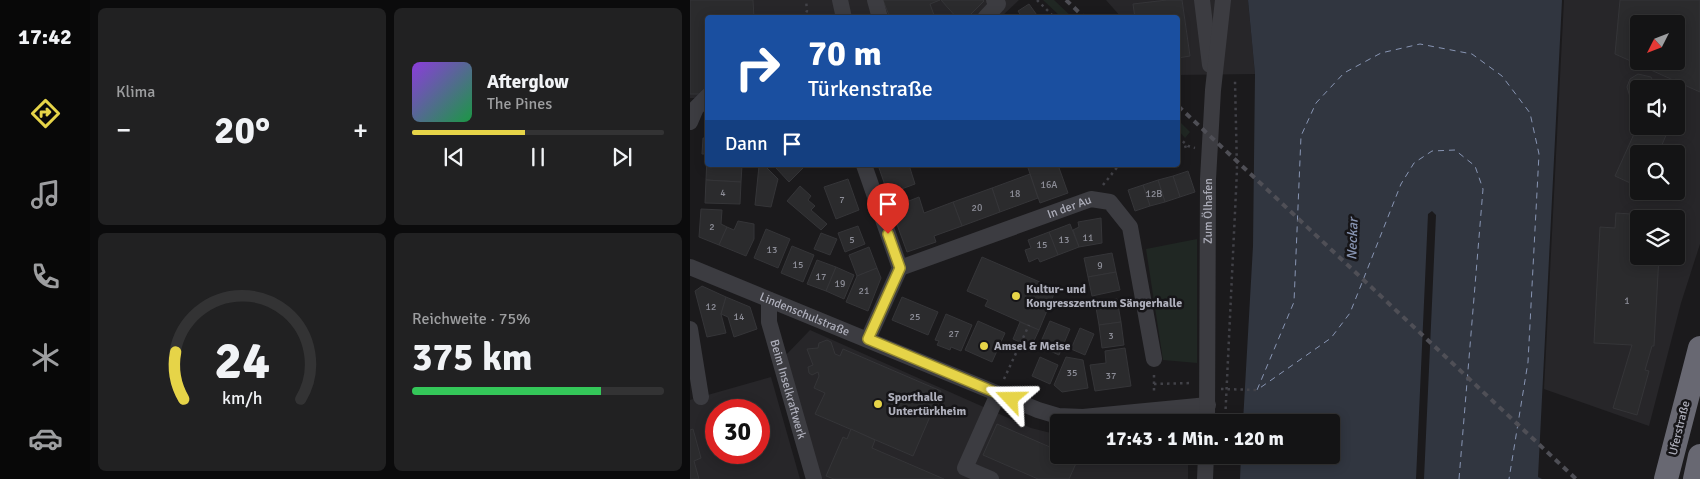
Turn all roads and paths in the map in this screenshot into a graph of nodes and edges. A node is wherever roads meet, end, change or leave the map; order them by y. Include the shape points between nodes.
1 (806, 0) edge
2 (840, 0) edge
3 (875, 0) edge
4 (994, 0) edge
5 (1037, 0) edge
6 (1202, 0) edge
7 (1223, 0) edge
8 (805, 15) edge
9 (843, 15) edge
10 (879, 15) edge
11 (988, 15) edge
12 (1052, 15) edge
13 (1236, 81) dead end
14 (1212, 90) junction
15 (705, 99) edge
16 (690, 122) edge
17 (1180, 139) edge
18 (1188, 146) junction
19 (1180, 148) edge
20 (1209, 153) junction
21 (865, 167) edge
22 (1117, 167) edge
23 (1091, 199) junction
24 (690, 267) edge
25 (900, 268) junction
26 (769, 300) junction
27 (1029, 325) dead end
28 (690, 329) edge
29 (868, 339) junction
30 (1700, 348) edge
31 (1154, 359) joint
32 (1209, 383) junction
33 (1154, 384) junction
34 (1227, 389) junction
35 (1257, 390) dead end
36 (998, 394) junction
37 (700, 397) dead end
38 (1208, 405) junction
39 (1154, 408) junction
40 (1207, 414) edge
41 (1225, 414) edge
42 (1700, 456) edge
43 (1206, 464) edge
44 (814, 479) edge
45 (991, 479) edge
46 (1205, 479) edge
47 (1666, 479) edge
48 (1695, 479) edge

1 - 8 path
2 - 9 street
3 - 10 street
4 - 11 street via 998,4
5 - 12 path
6 - 14 street
7 - 14 street, Zum Ölhafen
13 - 34 path via 1236,170
14 - 20 street, Zum Ölhafen
15 - 16 street via 696,108
17 - 18 path
18 - 19 path
18 - 20 path
20 - 32 street, Zum Ölhafen
21 - 25 street
22 - 23 path
23 - 25 street, In der Au
23 - 31 street, In der Au via 1110,202 1130,227
24 - 26 street, Lindenschulstraße
25 - 29 street
26 - 29 street, Lindenschulstraße
26 - 44 street, Beim Inselkraftwerk via 769,322
27 - 36 path
28 - 37 street
29 - 36 street, Lindenschulstraße
30 - 47 highway, Uferstraße
31 - 33 path
32 - 33 path
32 - 38 street, Zum Ölhafen
33 - 39 path
34 - 35 path
34 - 41 path
36 - 39 street, Lindenschulstraße via 1058,416 1083,417
36 - 45 street via 965,468
38 - 39 street, Lindenschulstraße
38 - 40 street, Zum Ölhafen
42 - 48 highway
43 - 46 street

